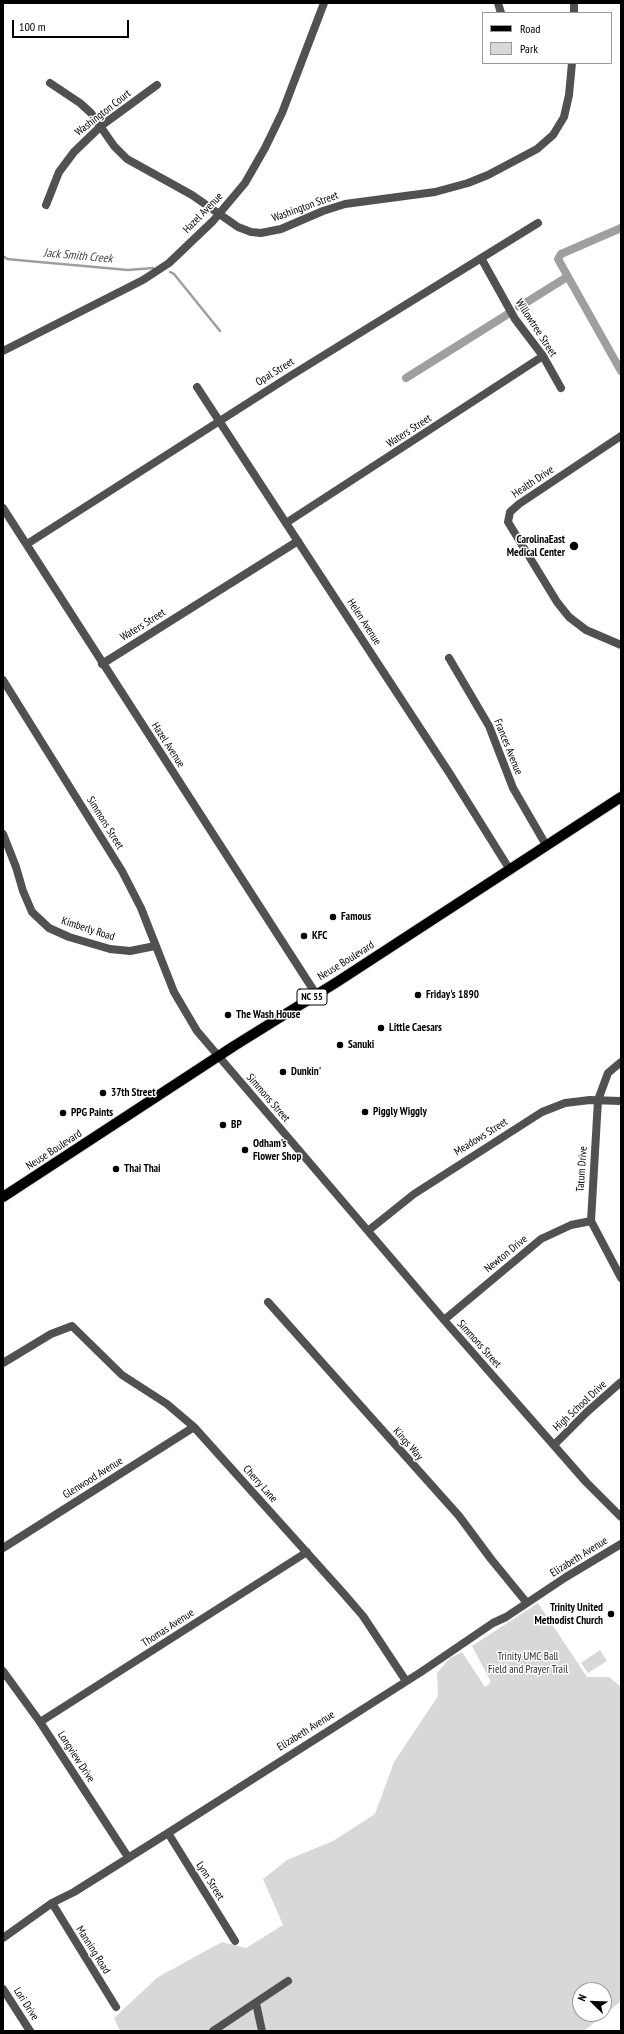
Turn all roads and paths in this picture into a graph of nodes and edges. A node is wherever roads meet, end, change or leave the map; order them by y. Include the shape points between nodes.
1 (324, 3) edge
2 (572, 64) edge
3 (50, 83) dead end
4 (157, 85) dead end
5 (101, 126) junction
6 (46, 205) dead end
7 (219, 214) junction
8 (538, 223) dead end
9 (481, 258) junction
10 (3, 351) edge
11 (543, 356) junction
12 (198, 387) dead end
13 (561, 388) dead end
14 (220, 421) junction
15 (621, 436) edge
16 (3, 508) edge
17 (286, 523) junction
18 (298, 541) junction
19 (27, 544) junction
20 (621, 645) edge
21 (449, 658) dead end
22 (102, 664) junction
23 (3, 680) edge
24 (621, 797) edge
25 (3, 834) edge
26 (546, 845) junction
27 (510, 870) junction
28 (155, 946) junction
29 (316, 994) junction
30 (217, 1057) junction
31 (621, 1062) edge
32 (598, 1100) junction
33 (621, 1101) edge
34 (3, 1197) edge
35 (591, 1222) junction
36 (369, 1230) junction
37 (621, 1278) edge
38 (268, 1302) dead end
39 (444, 1320) junction
40 (3, 1363) edge
41 (621, 1382) edge
42 (194, 1427) junction
43 (554, 1445) junction
44 (621, 1517) edge
45 (621, 1544) edge
46 (3, 1548) edge
47 (307, 1552) junction
48 (527, 1603) junction
49 (3, 1671) edge
50 (406, 1681) junction
51 (40, 1722) junction
52 (168, 1833) junction
53 (128, 1858) junction
54 (52, 1903) junction
55 (3, 1938) edge
56 (235, 1941) dead end
57 (288, 1981) dead end
58 (3, 1989) edge
59 (256, 2003) junction
60 (116, 2007) dead end
61 (30, 2031) edge
62 (213, 2031) edge
63 (262, 2031) edge

1 - 7 street, Hazel Avenue via 282,113 265,148 245,183
2 - 7 street, Washington Street via 567,106 560,127 537,149 488,175 446,190 345,204 261,233 244,230
3 - 5 street, Washington Street via 80,103
4 - 5 street, Washington Court
5 - 6 street, Washington Court via 63,165
5 - 7 street, Washington Street via 114,146 127,159 192,195
7 - 10 street, Hazel Avenue via 172,260 143,280
8 - 9 street, Opal Street
9 - 11 street, Willowtree Street via 515,319
9 - 14 street, Opal Street
11 - 13 street, Willowtree Street
11 - 17 street, Waters Street
12 - 14 street, Helen Avenue
14 - 17 street, Helen Avenue
14 - 19 street, Opal Street
15 - 20 street, Health Drive via 519,504 510,512 508,522 569,617 586,630
16 - 19 street, Hazel Avenue
17 - 18 street, Helen Avenue
18 - 22 street, Waters Street
18 - 27 street, Helen Avenue
19 - 22 street, Hazel Avenue
21 - 26 street, Frances Avenue via 489,726 513,788
22 - 29 street, Hazel Avenue
23 - 28 street, Simmons Street via 122,871 141,908
24 - 26 main road, Neuse Boulevard / NC 55
25 - 28 street, Kimberly Road via 32,912 49,928 110,950 130,951
26 - 27 main road, Neuse Boulevard / NC 55
27 - 29 main road, Neuse Boulevard / NC 55
28 - 30 street, Simmons Street via 166,977 181,1007
29 - 30 main road, Neuse Boulevard / NC 55
30 - 34 main road, Neuse Boulevard / NC 55
30 - 36 street, Simmons Street
31 - 32 street, Tatum Drive via 608,1073
32 - 33 street, Meadows Street
32 - 35 street, Tatum Drive
32 - 36 street, Meadows Street via 565,1103 542,1112 414,1194
35 - 37 street, Tatum Drive
35 - 39 street, Newton Drive via 571,1224 541,1239
36 - 39 street, Simmons Street
38 - 48 street, Kings Way via 460,1516
39 - 43 street, Simmons Street
40 - 42 street, Cherry Lane via 52,1334 72,1326 122,1375 167,1404
41 - 43 street, High School Drive
42 - 46 street, Glenwood Avenue
42 - 47 street, Cherry Lane
43 - 44 street, Simmons Street
45 - 48 street, Elizabeth Avenue
47 - 50 street, Cherry Lane via 363,1616
47 - 51 street, Thomas Avenue
48 - 50 street, Elizabeth Avenue
49 - 51 street, Longview Drive
50 - 52 street, Elizabeth Avenue
51 - 53 street, Longview Drive
52 - 53 street, Elizabeth Avenue
52 - 56 street, Lynn Street
53 - 54 street, Elizabeth Avenue
54 - 55 street, Elizabeth Avenue
54 - 60 street, Manning Road
57 - 59 street
58 - 61 street, Lori Drive
59 - 62 street
59 - 63 street

